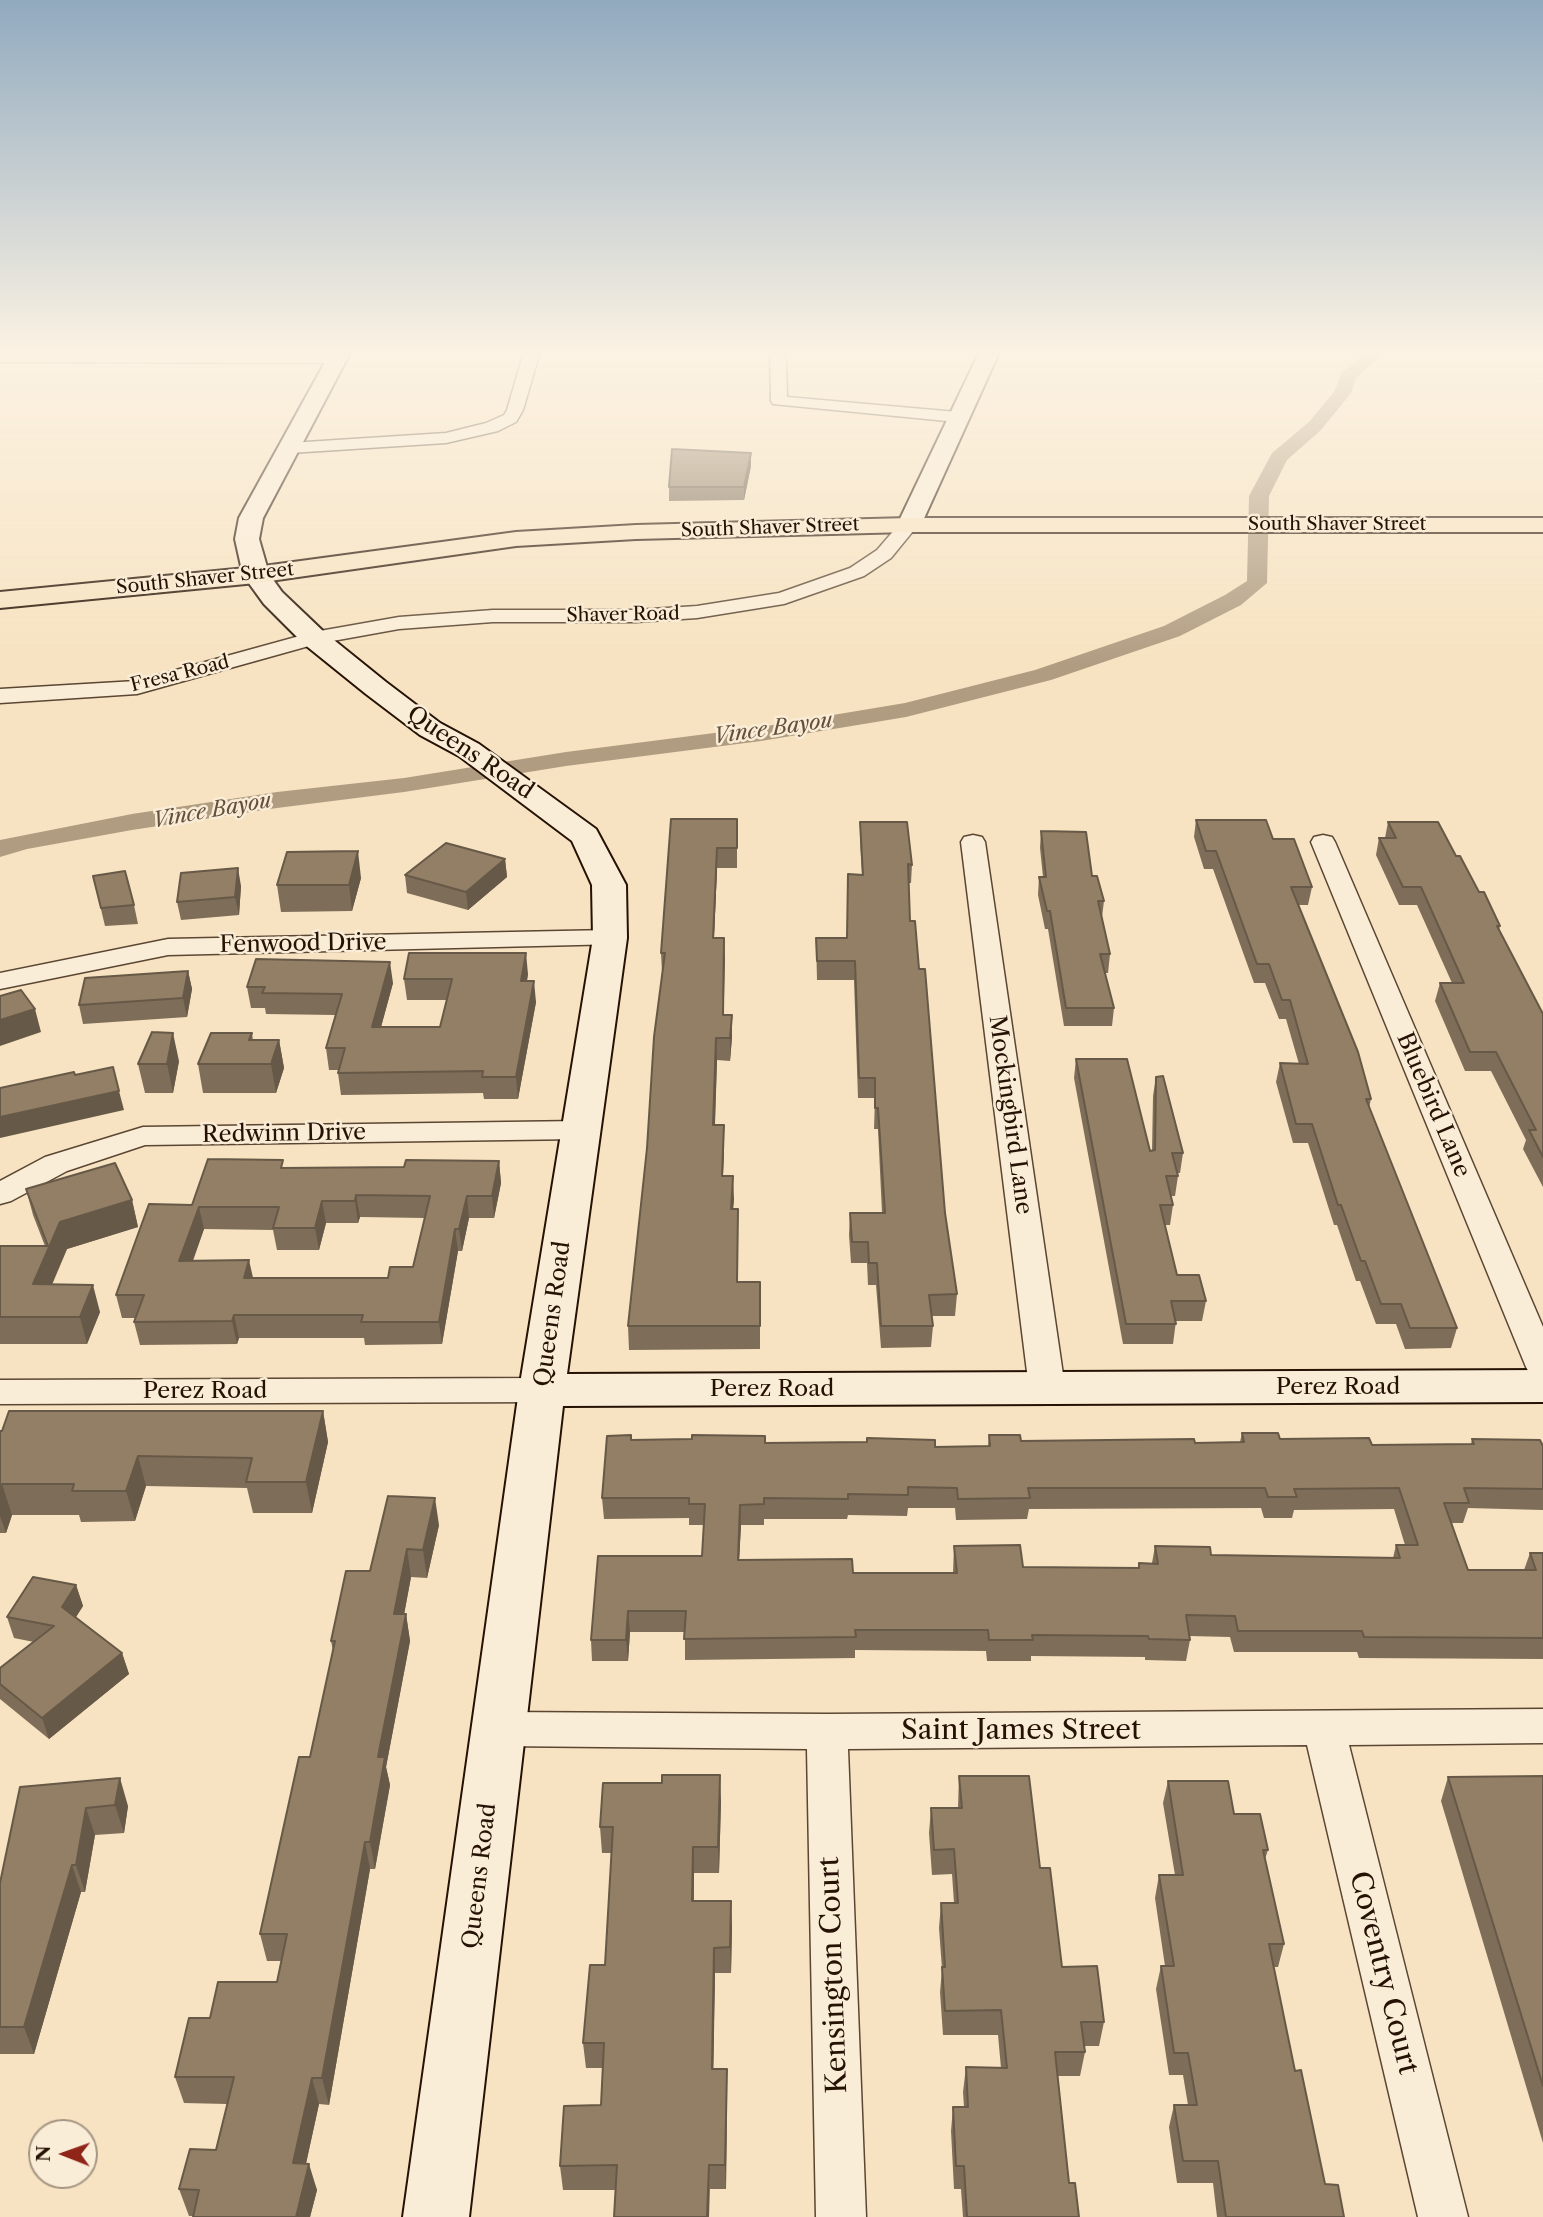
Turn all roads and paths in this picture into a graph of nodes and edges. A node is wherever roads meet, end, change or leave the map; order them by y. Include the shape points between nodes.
1 (284, 458) edge
2 (939, 458) edge
3 (909, 525) junction
4 (1543, 525) edge
5 (256, 575) junction
6 (0, 600) edge
7 (314, 638) junction
8 (0, 696) edge
9 (973, 842) dead end
10 (1323, 842) dead end
11 (610, 938) junction
12 (0, 981) edge
13 (580, 1130) junction
14 (0, 1194) edge
15 (1543, 1367) edge
16 (1543, 1386) edge
17 (1047, 1388) junction
18 (542, 1390) junction
19 (0, 1392) edge
20 (1543, 1726) edge
21 (500, 1729) junction
22 (1324, 1729) junction
23 (827, 1732) junction
24 (436, 2217) edge
25 (841, 2217) edge
26 (1443, 2217) edge

1 - 5 street via 251,518 247,539
2 - 3 street
3 - 4 main road, South Shaver Street
3 - 5 main road, South Shaver Street via 516,539
3 - 7 street, Shaver Road via 884,554 858,572 754,604 636,616 448,618
5 - 6 main road, South Shaver Street
5 - 7 street, Queens Road via 272,598
7 - 8 street, Fresa Road via 137,687
7 - 11 street, Queens Road via 430,729 469,750 585,836 608,885
9 - 17 street, Mockingbird Lane
10 - 15 street, Bluebird Lane
11 - 12 street, Fenwood Drive via 168,947
11 - 13 street, Queens Road
13 - 14 street, Redwinn Drive via 143,1136 56,1164
13 - 18 street, Queens Road
16 - 17 street, Perez Road
17 - 18 street, Perez Road
18 - 19 street, Perez Road
18 - 21 street, Queens Road
20 - 22 street, Saint James Street
21 - 23 street, Saint James Street
21 - 24 street, Queens Road
22 - 23 street, Saint James Street
22 - 26 street, Coventry Court
23 - 25 street, Kensington Court

